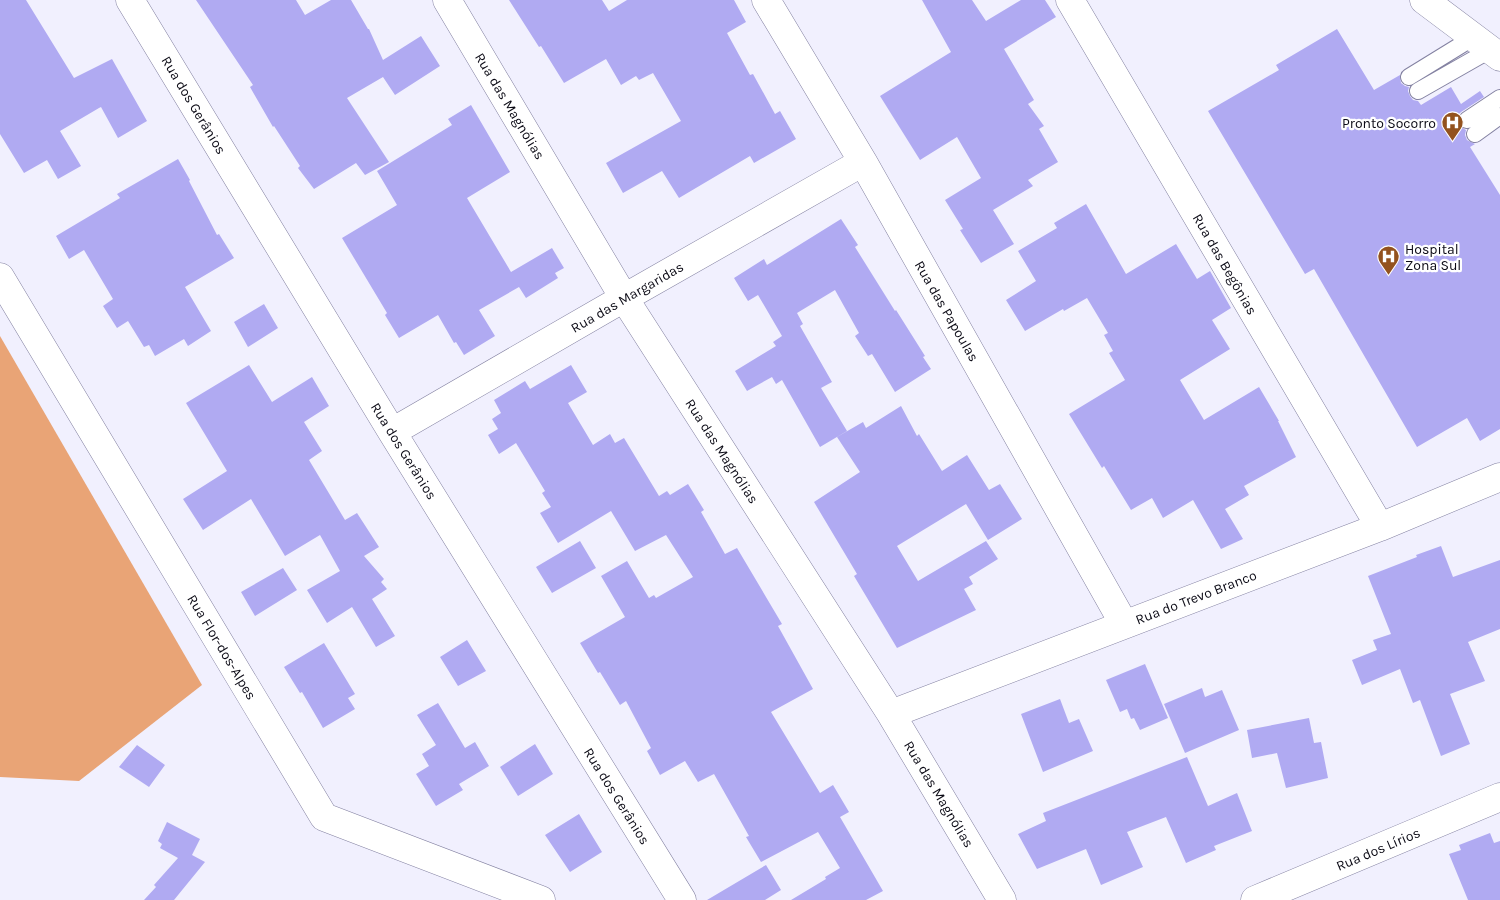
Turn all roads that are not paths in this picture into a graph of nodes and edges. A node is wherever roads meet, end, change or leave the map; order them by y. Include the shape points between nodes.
1 (130, 0) edge
2 (447, 0) edge
3 (766, 0) edge
4 (1070, 0) edge
5 (1424, 0) edge
6 (1488, 48) edge
7 (1409, 77) dead end
8 (1418, 91) dead end
9 (1500, 98) edge
10 (1500, 116) edge
11 (863, 162) junction
12 (0, 277) edge
13 (624, 298) junction
14 (392, 432) junction
15 (1500, 477) edge
16 (1380, 527) junction
17 (1124, 624) junction
18 (891, 714) junction
19 (1500, 797) edge
20 (541, 900) edge
21 (682, 900) edge
22 (1002, 900) edge
23 (1255, 900) edge

1 - 14 street, Rua dos Gerânios
2 - 13 street, Rua das Magnólias
3 - 11 street, Rua das Papoulas
4 - 16 street, Rua das Begônias
5 - 6 street
6 - 7 lane
6 - 8 lane
9 - 10 lane via 1471,127
11 - 13 street, Rua das Margaridas
11 - 17 street, Rua das Papoulas
12 - 20 street, Rua Flor-dos-Alpes via 324,817
13 - 14 street, Rua das Margaridas
13 - 18 street, Rua das Magnólias
14 - 21 street, Rua dos Gerânios
15 - 16 street, Rua do Trevo Branco
16 - 17 street, Rua do Trevo Branco
17 - 18 street, Rua do Trevo Branco
18 - 22 street, Rua das Magnólias
19 - 23 street, Rua dos Lírios

